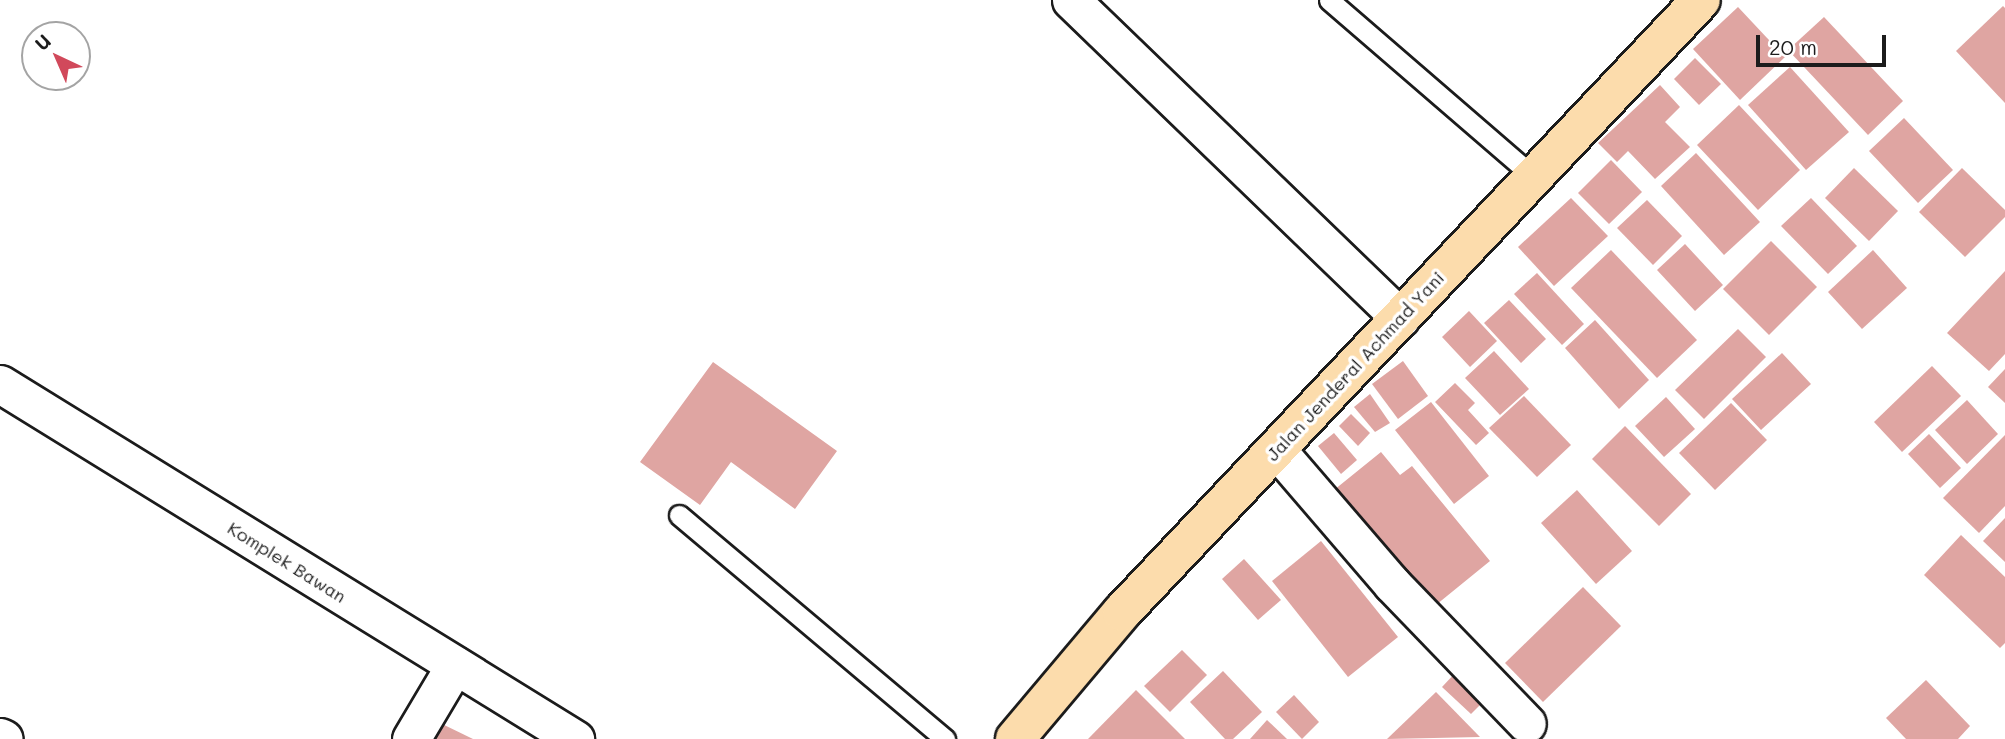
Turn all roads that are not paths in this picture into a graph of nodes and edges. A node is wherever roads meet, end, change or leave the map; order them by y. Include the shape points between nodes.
1 (1071, 0) edge
2 (1329, 0) edge
3 (1701, 0) edge
4 (1534, 177) junction
5 (1400, 318) junction
6 (0, 384) edge
7 (1276, 449) junction
8 (679, 515) dead end
9 (454, 665) junction
10 (1527, 724) dead end
11 (411, 739) edge
12 (575, 739) edge
13 (945, 739) edge
14 (1015, 739) edge

1 - 5 street
2 - 4 lane
3 - 4 main road, Jalan Jenderal Achmad Yani
4 - 5 main road, Jalan Jenderal Achmad Yani
5 - 7 main road, Jalan Jenderal Achmad Yani
6 - 9 street, Komplek Bawan
7 - 10 street via 1392,584
7 - 14 main road, Jalan Jenderal Achmad Yani via 1122,612
8 - 13 lane
9 - 11 street
9 - 12 street, Komplek Bawan

